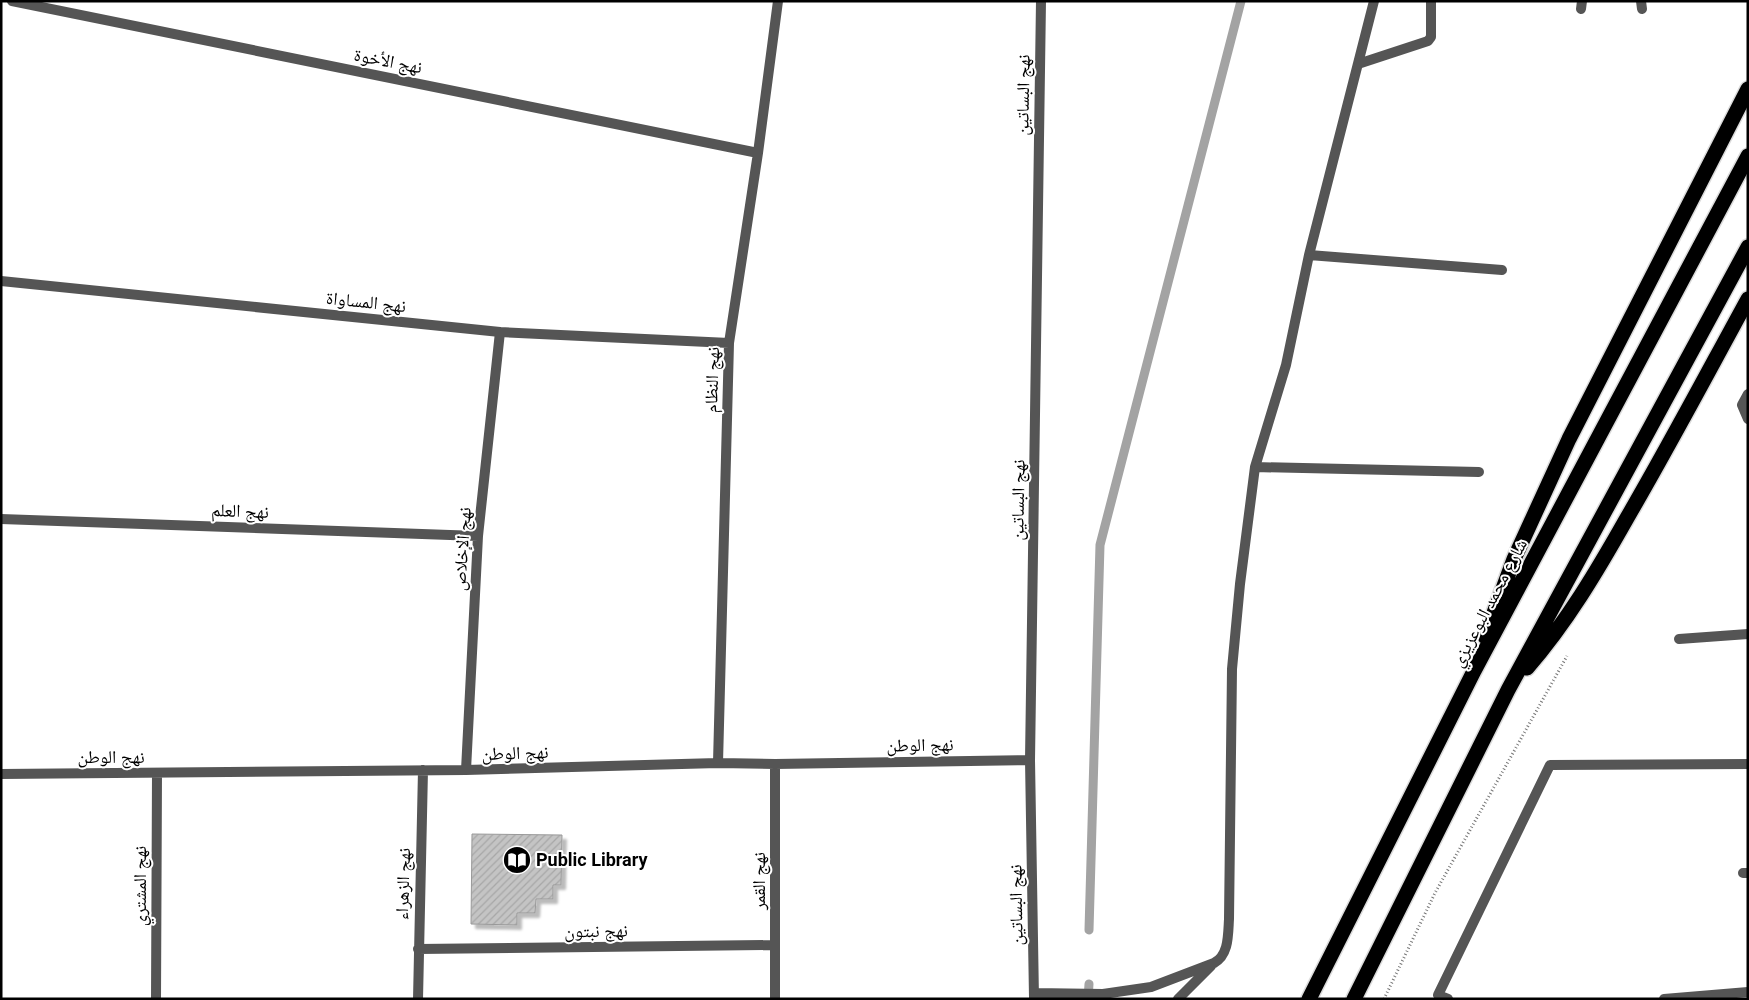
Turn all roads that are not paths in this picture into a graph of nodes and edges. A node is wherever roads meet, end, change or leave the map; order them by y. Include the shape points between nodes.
1 (12, 1) edge
2 (778, 1) edge
3 (1041, 1) edge
4 (1374, 1) edge
5 (1431, 1) edge
6 (1358, 64) junction
7 (1748, 89) edge
8 (758, 153) junction
9 (1748, 156) edge
10 (1748, 247) edge
11 (1309, 255) junction
12 (1502, 270) dead end
13 (1, 281) edge
14 (1748, 299) edge
15 (500, 332) junction
16 (729, 343) junction
17 (1748, 394) edge
18 (1748, 419) edge
19 (1255, 468) junction
20 (1479, 472) dead end
21 (1, 519) edge
22 (478, 536) junction
23 (1748, 634) edge
24 (1679, 639) dead end
25 (1474, 671) junction
26 (1508, 690) junction
27 (1030, 760) junction
28 (718, 763) junction
29 (775, 764) junction
30 (1748, 764) edge
31 (423, 770) junction
32 (466, 770) junction
33 (157, 773) junction
34 (1, 774) edge
35 (775, 945) junction
36 (418, 949) junction
37 (1214, 963) junction
38 (1748, 992) edge
39 (1034, 996) edge
40 (1733, 996) edge
41 (156, 999) edge
42 (418, 999) edge
43 (775, 999) edge
44 (1178, 999) edge
45 (1309, 999) edge
46 (1354, 999) edge
47 (1448, 999) edge
48 (1664, 999) edge

1 - 8 street, نهج الأخوة
2 - 8 street, نهج النظام
3 - 27 street, نهج البساتين
4 - 6 street
5 - 6 street via 1431,37 1428,41
6 - 11 street
7 - 25 highway via 1569,439 1514,559
8 - 16 street, نهج النظام
9 - 25 highway, شارع محمد البوعزيزي
10 - 26 highway
11 - 12 street
11 - 19 street via 1286,365
13 - 15 street, نهج المساواة
14 - 26 highway via 1653,476 1582,596 1555,635
15 - 16 street, نهج المساواة
15 - 22 street, نهج الإخلاص
16 - 28 street, نهج النظام
17 - 18 street via 1742,405
19 - 20 street
19 - 37 street via 1232,669 1228,934 1222,958
21 - 22 street, نهج العلم
22 - 32 street, نهج الإخلاص
23 - 24 street
25 - 45 highway, شارع محمد البوعزيزي
26 - 46 highway
27 - 29 street, نهج الوطن
27 - 39 street, نهج البساتين
28 - 29 street, نهج الوطن
28 - 32 street, نهج الوطن
29 - 35 street, نهج القمر
30 - 47 street via 1550,765 1438,995
31 - 32 street, نهج الوطن
31 - 33 street, نهج الوطن
31 - 36 street, نهج الزهراء
33 - 34 street, نهج الوطن
33 - 41 street, نهج المشتري
35 - 36 street, نهج نبتون
35 - 43 street, نهج القمر
36 - 42 street, نهج الزهراء
37 - 39 street via 1151,988 1103,994
37 - 44 street
38 - 40 street
40 - 48 street

